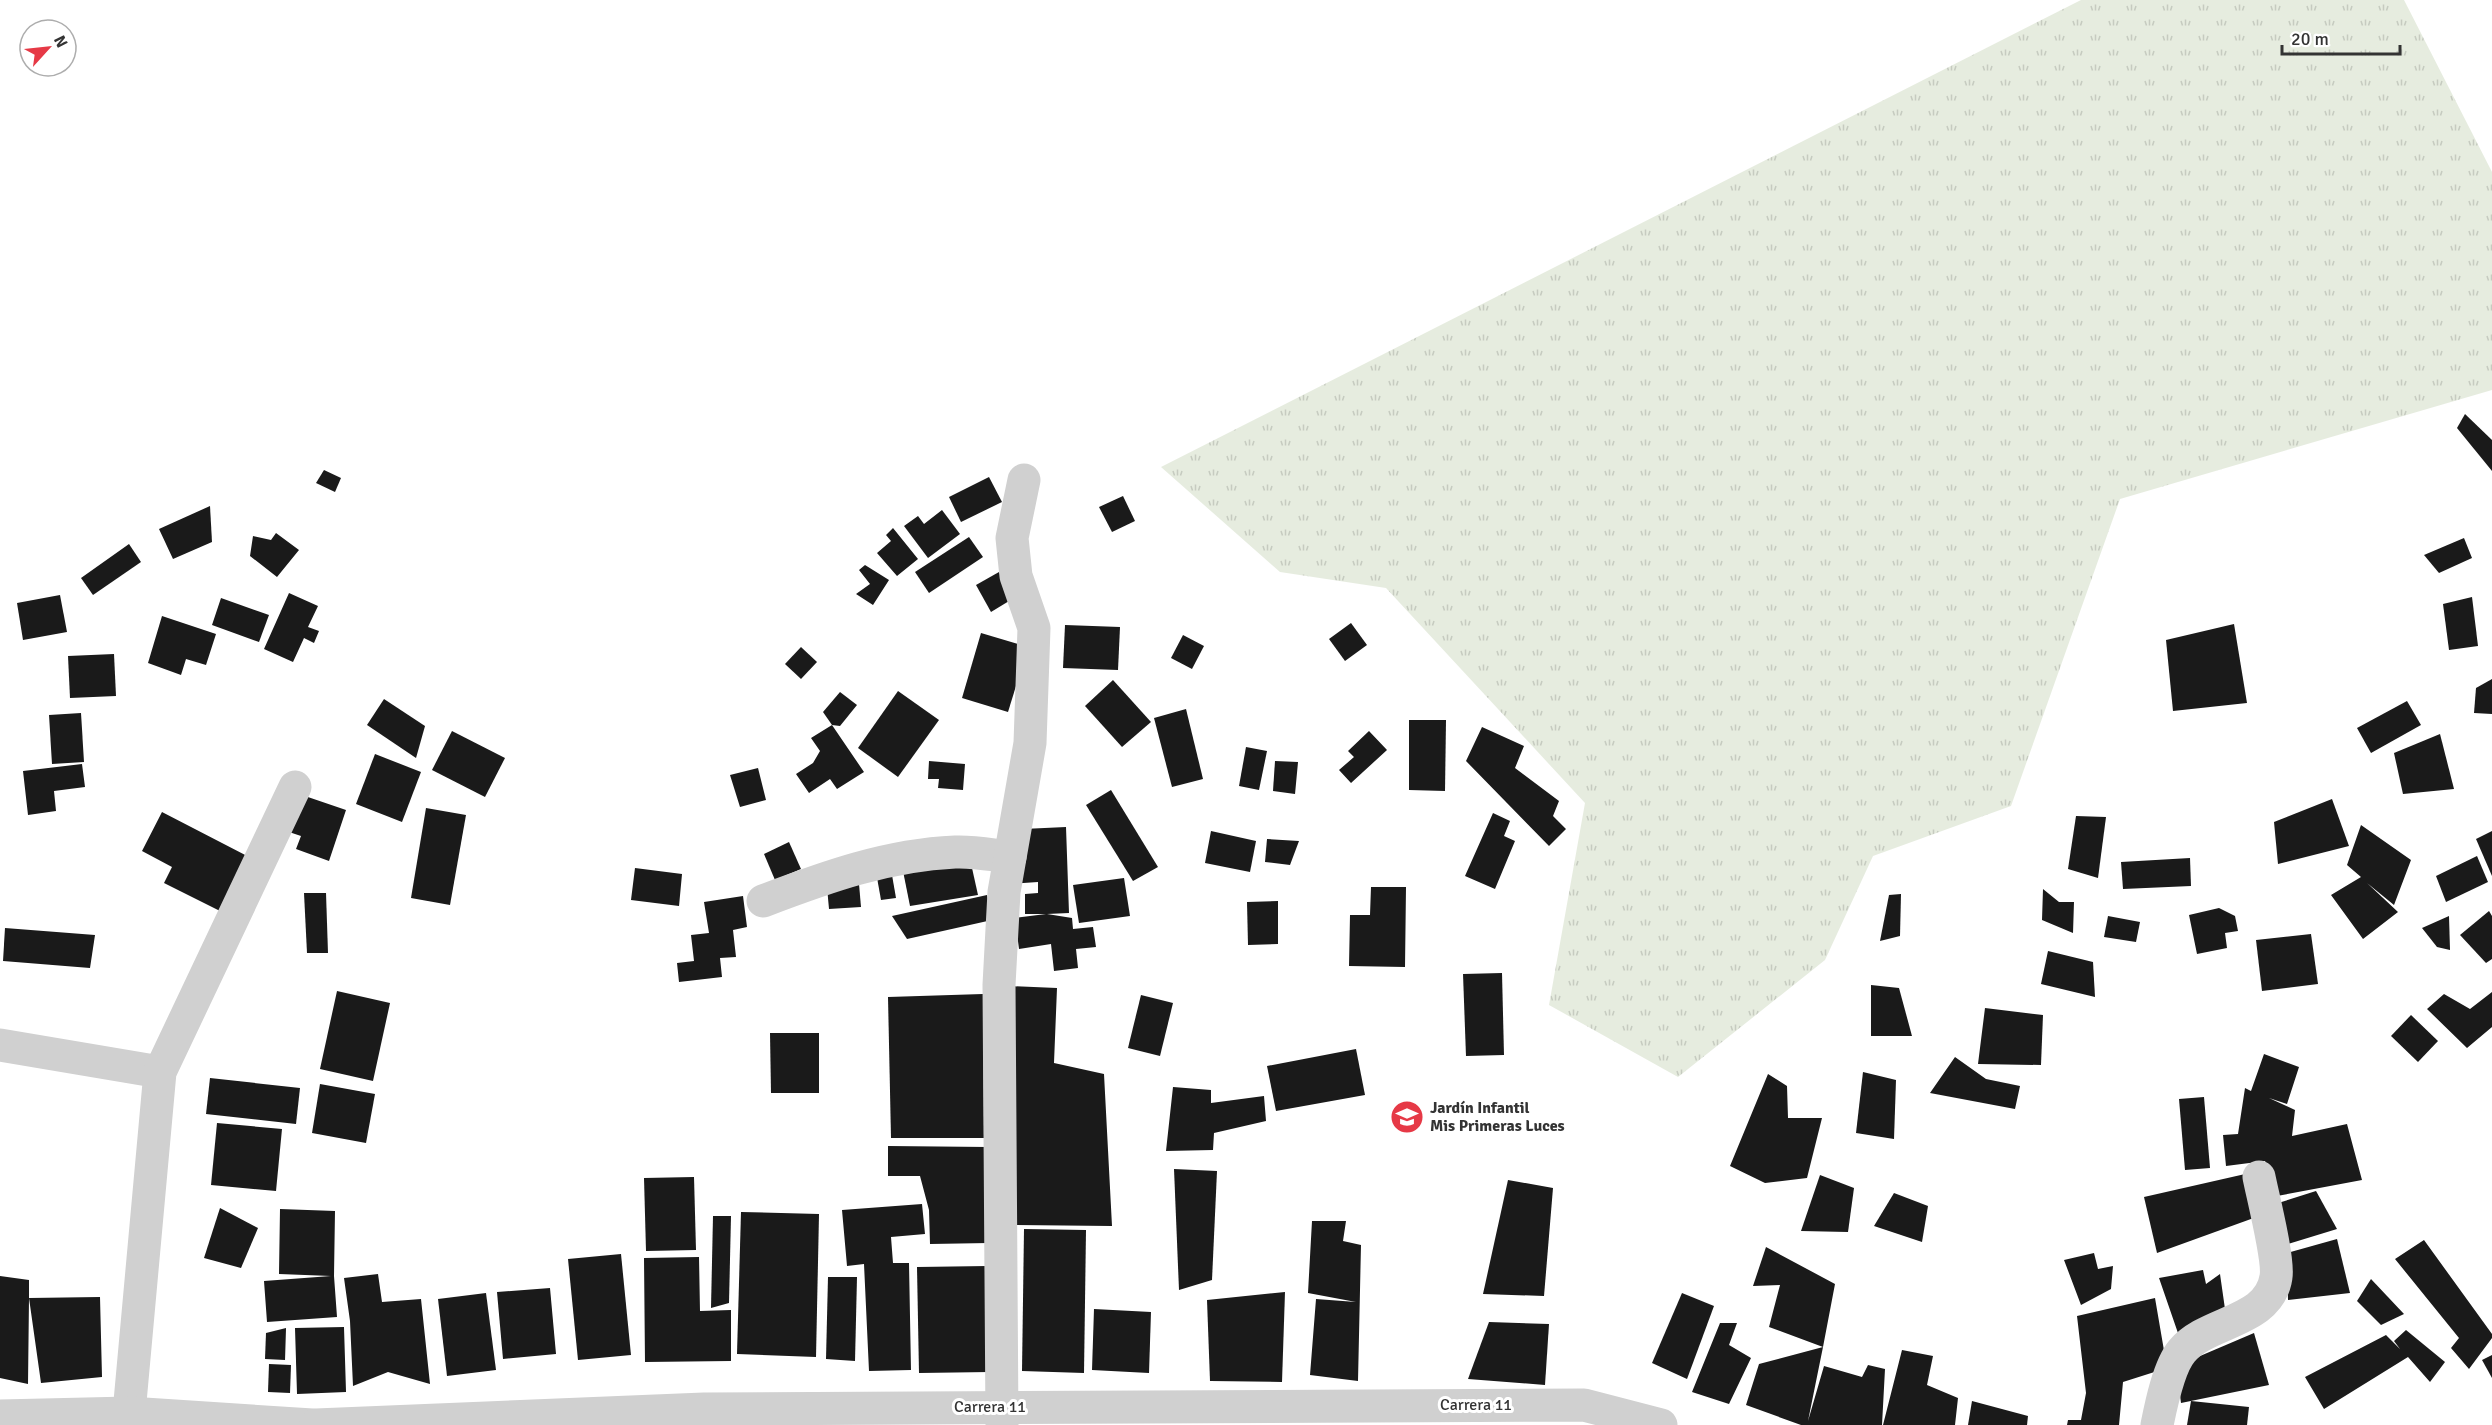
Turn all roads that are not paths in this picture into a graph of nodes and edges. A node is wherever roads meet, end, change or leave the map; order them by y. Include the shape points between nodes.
1 (1024, 480) dead end
2 (295, 786) dead end
3 (1010, 857) junction
4 (763, 901) dead end
5 (0, 1045) edge
6 (160, 1072) junction
7 (2259, 1177) dead end
8 (129, 1413) junction
9 (0, 1416) edge
10 (1001, 1416) edge
11 (704, 1417) edge
12 (314, 1425) edge
13 (1660, 1425) edge
14 (2157, 1425) edge

1 - 3 street via 1012,538 1016,576 1034,628 1030,743
2 - 6 street
3 - 4 street via 957,852 905,857 848,869
3 - 10 street via 1004,892 999,986
5 - 6 street
6 - 8 street
7 - 14 street via 2277,1274 2272,1293 2258,1308 2200,1337 2182,1351
8 - 9 street, Carrera 11
8 - 12 street, Carrera 11
10 - 11 street, Carrera 11
10 - 13 street, Carrera 11 via 1584,1405
11 - 12 street, Carrera 11

